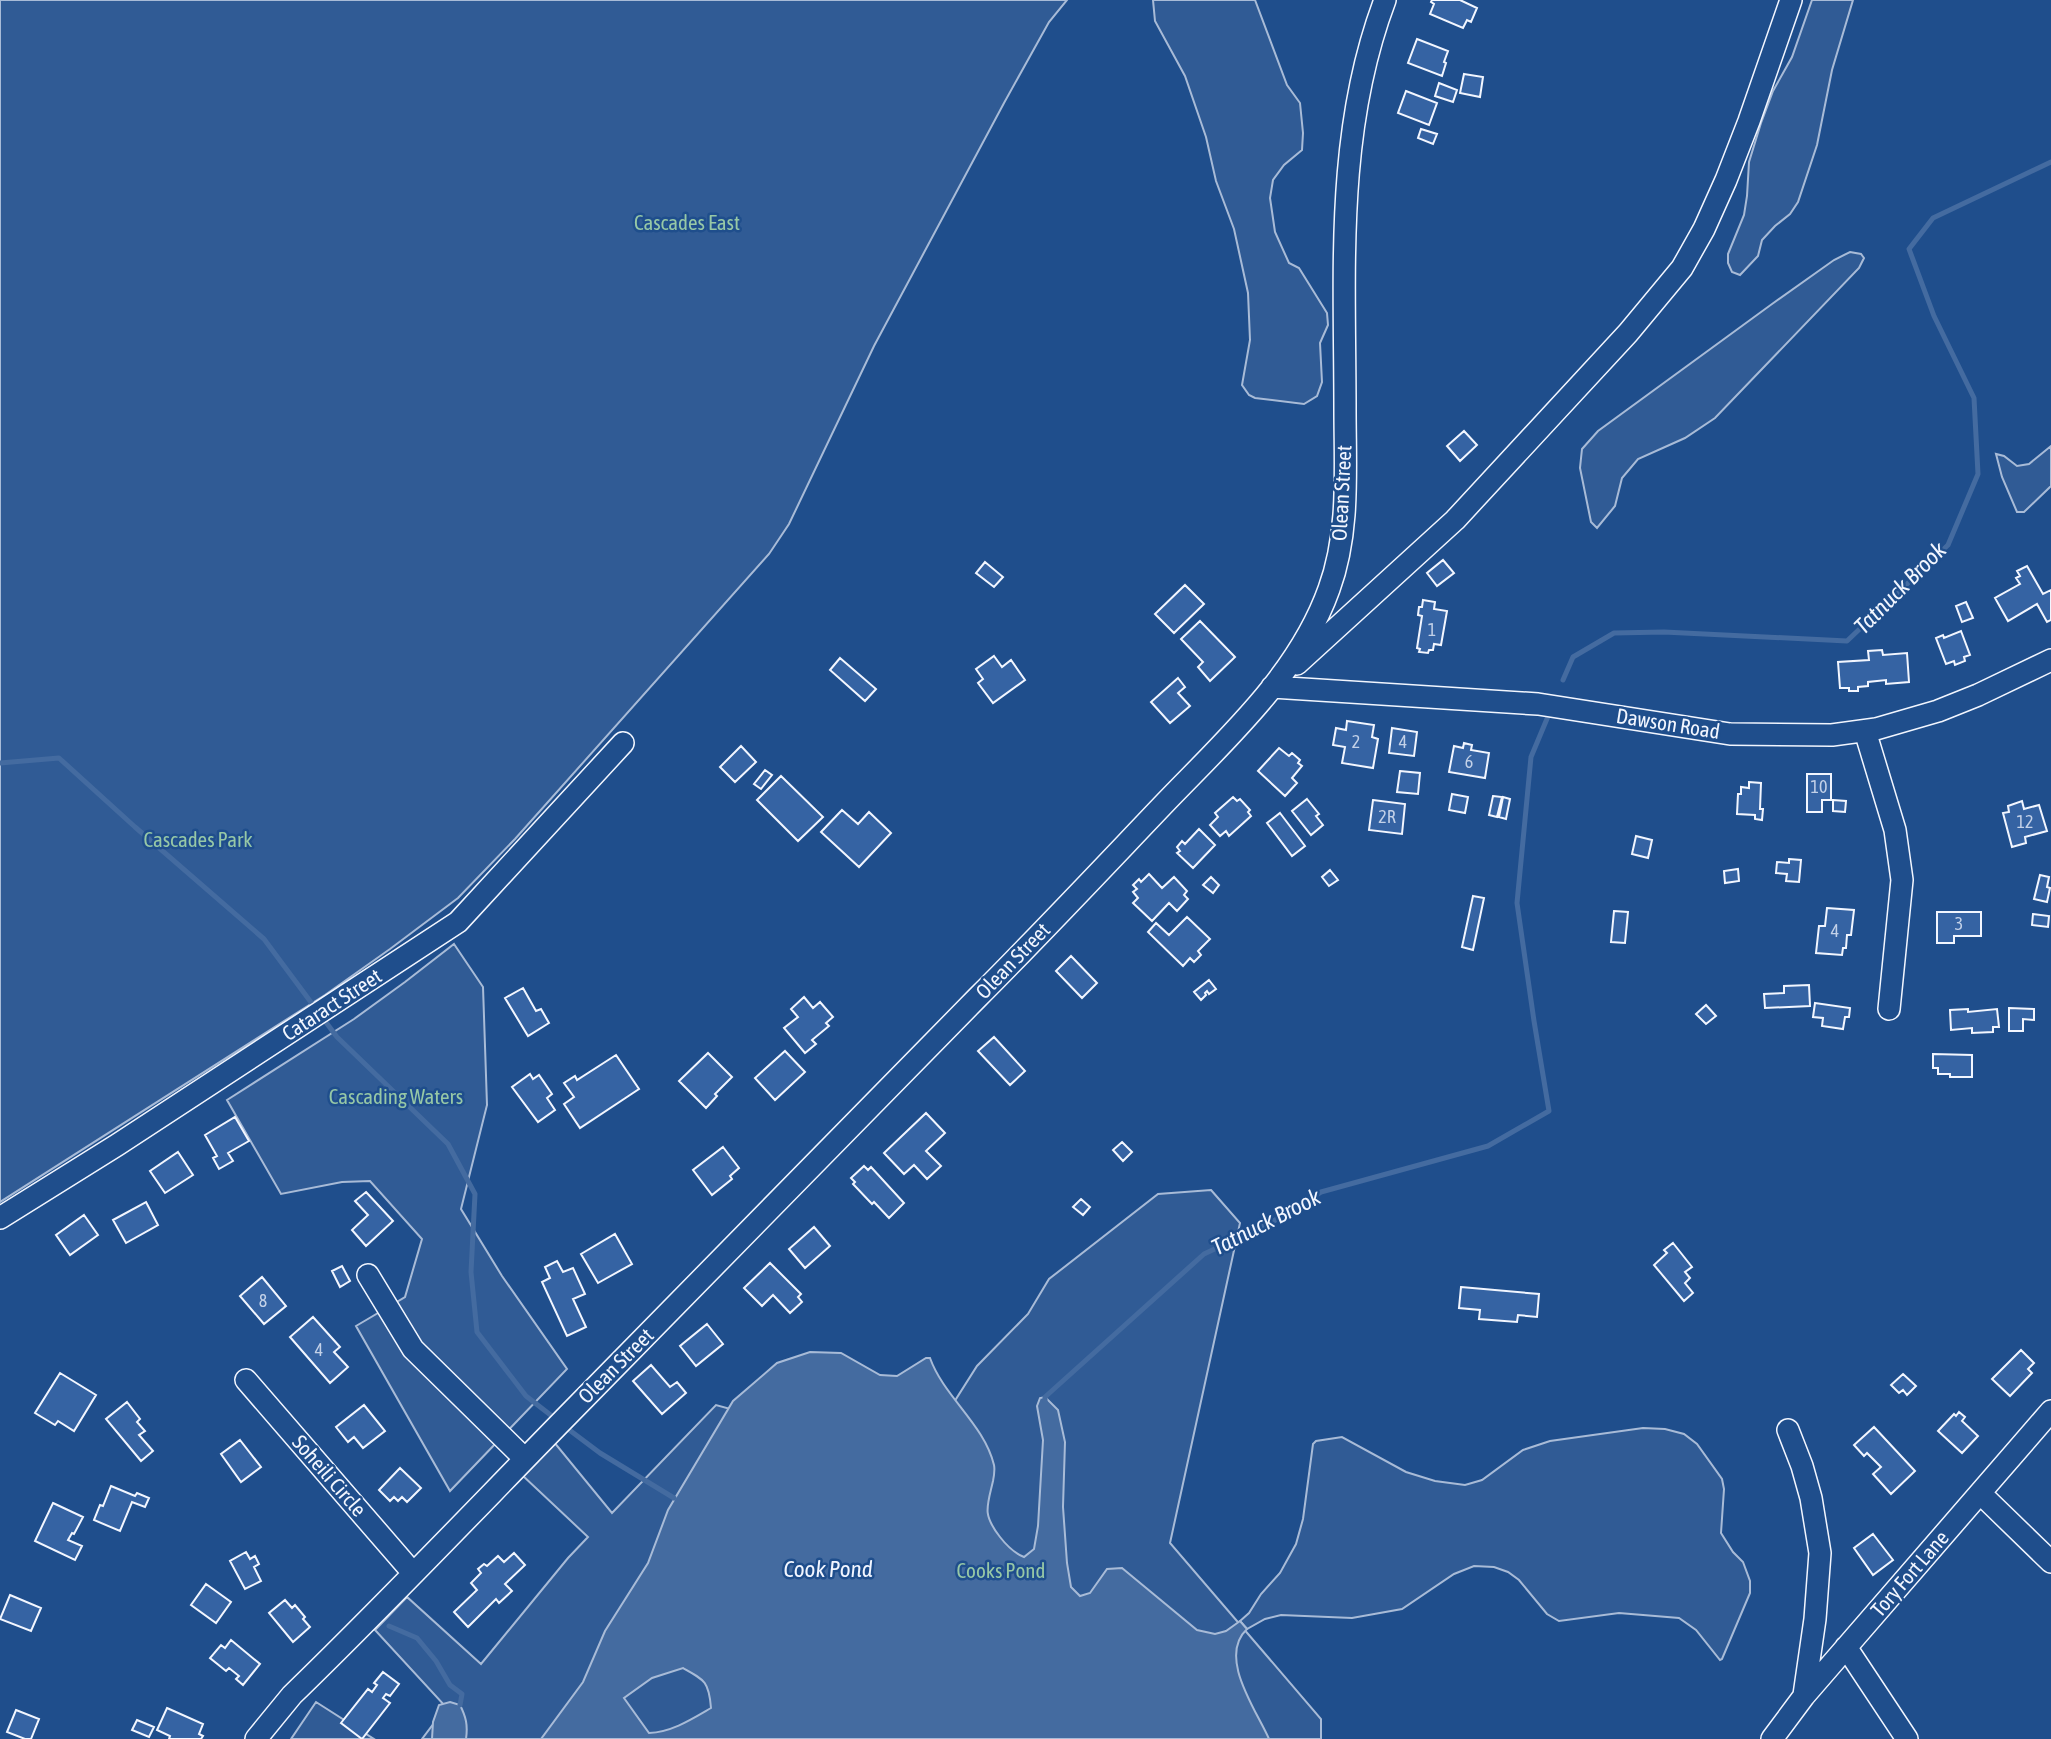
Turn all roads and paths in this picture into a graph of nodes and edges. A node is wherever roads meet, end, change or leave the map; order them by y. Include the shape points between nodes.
1 (1385, 0) edge
2 (1791, 0) edge
3 (2051, 660) edge
4 (1272, 687) junction
5 (1865, 731) junction
6 (623, 743) dead end
7 (1889, 1009) dead end
8 (0, 1218) edge
9 (368, 1275) dead end
10 (246, 1380) dead end
11 (2051, 1411) edge
12 (1788, 1430) dead end
13 (525, 1459) junction
14 (1980, 1493) junction
15 (2051, 1562) edge
16 (413, 1573) junction
17 (1846, 1647) junction
18 (1804, 1696) junction
19 (256, 1739) edge
20 (1772, 1739) edge
21 (1907, 1739) edge

1 - 4 street, Olean Street via 1363,68 1348,161 1344,517 1327,595
2 - 4 street via 1718,199 1665,290 1455,520
3 - 5 street, Dawson Road via 1968,699
4 - 5 street, Dawson Road via 1538,704 1730,734
4 - 13 street, Olean Street via 1026,948
5 - 7 street via 1895,830 1902,880
6 - 8 street, Cataract Street via 458,922
9 - 13 street via 413,1349
10 - 16 street, Soheili Circle
11 - 14 street, Tory Fort Lane
12 - 18 street via 1811,1497 1820,1553
13 - 16 street, Olean Street
14 - 15 street
14 - 17 street, Tory Fort Lane
16 - 19 street, Olean Street via 292,1695
17 - 18 street, Tory Fort Lane
17 - 21 street
18 - 20 street, Tory Fort Lane

